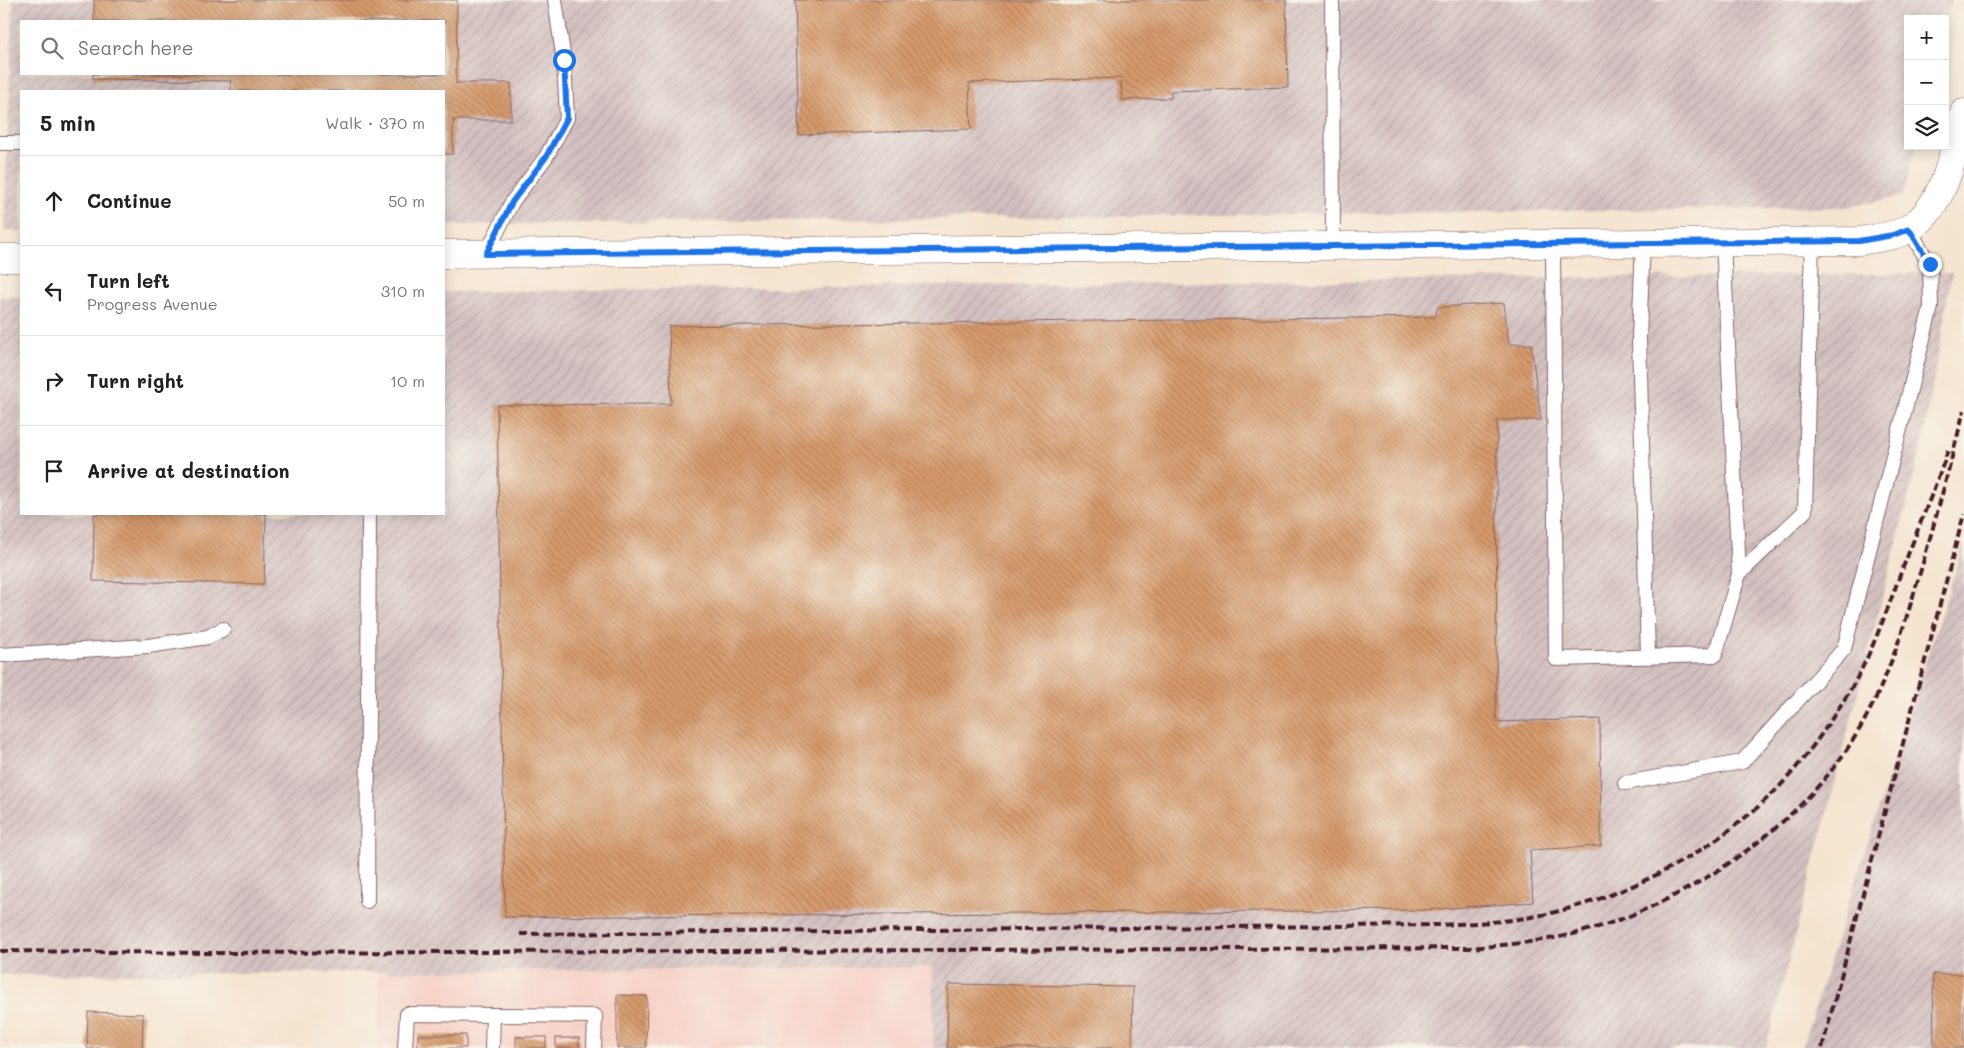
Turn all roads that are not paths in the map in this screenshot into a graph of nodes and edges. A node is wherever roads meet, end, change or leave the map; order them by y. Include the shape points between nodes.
1 (555, 0) edge
2 (1332, 0) edge
3 (1964, 114) edge
4 (0, 143) edge
5 (20, 143) edge
6 (1909, 229) junction
7 (1812, 241) junction
8 (1723, 242) junction
9 (1643, 243) junction
10 (1552, 244) junction
11 (1333, 246) junction
12 (445, 254) edge
13 (486, 254) junction
14 (0, 258) edge
15 (20, 258) edge
16 (369, 515) edge
17 (1739, 574) junction
18 (223, 629) dead end
19 (0, 655) edge
20 (1648, 657) junction
21 (1625, 783) dead end
22 (367, 901) dead end
23 (493, 1015) junction
24 (405, 1048) edge
25 (492, 1048) edge
26 (594, 1048) edge

1 - 13 lane via 564,60 567,118 546,157 512,202
2 - 11 lane
3 - 6 street via 1943,186 1926,213
4 - 5 lane
6 - 7 street via 1859,241
6 - 21 lane via 1930,264 1932,308 1844,649 1742,762
7 - 8 street
7 - 17 lane via 1805,511
8 - 9 street
8 - 17 lane
9 - 10 street
9 - 20 lane via 1639,338
10 - 11 street
10 - 20 lane via 1556,659
11 - 13 street
12 - 13 street
14 - 15 street
16 - 22 lane
17 - 20 lane via 1715,655
18 - 19 lane via 208,637 148,646
23 - 24 lane via 406,1014
23 - 25 lane
23 - 26 lane via 595,1016

